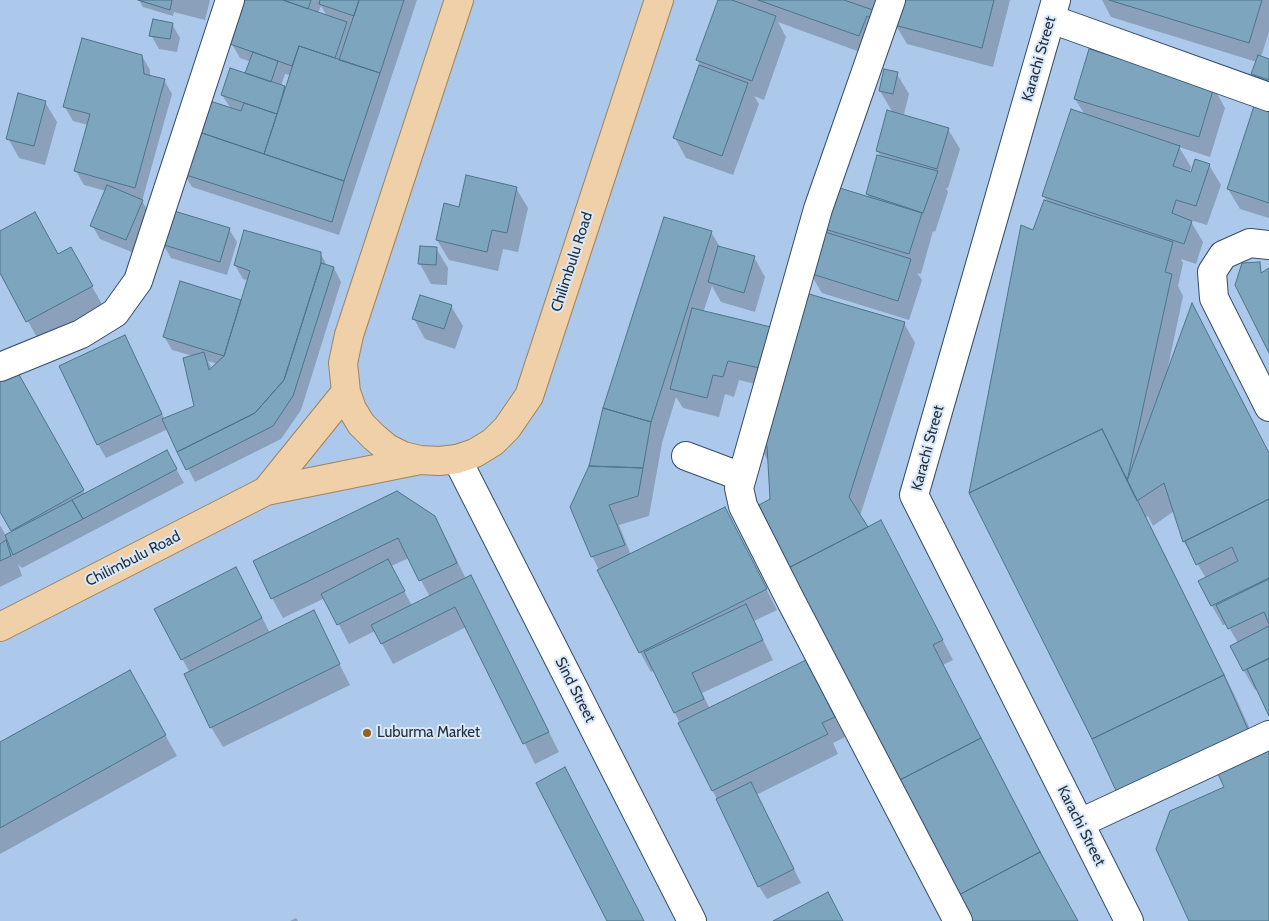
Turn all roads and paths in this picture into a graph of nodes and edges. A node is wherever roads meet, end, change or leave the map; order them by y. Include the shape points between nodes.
1 (230, 0) edge
2 (459, 0) edge
3 (658, 0) edge
4 (891, 0) edge
5 (1054, 9) edge
6 (1269, 97) edge
7 (1269, 245) edge
8 (0, 367) edge
9 (346, 392) junction
10 (1269, 407) edge
11 (686, 456) dead end
12 (457, 459) junction
13 (420, 460) junction
14 (742, 477) junction
15 (266, 491) junction
16 (0, 627) edge
17 (1269, 735) edge
18 (1080, 823) junction
19 (692, 921) edge
20 (958, 921) edge
21 (1129, 921) edge

1 - 8 street via 138,281 115,313 80,334
2 - 9 main road, Chilimbulu Road via 349,334 343,363
3 - 12 main road, Chilimbulu Road via 528,396 508,428 493,442
4 - 14 street via 818,209
5 - 6 street
5 - 18 street, Karachi Street via 914,495
7 - 10 street via 1250,243 1223,254 1212,272 1214,298
9 - 13 main road, Chilimbulu Road via 361,424 374,438 403,456
9 - 15 main road, Chilimbulu Road
11 - 14 street
12 - 13 main road, Chilimbulu Road via 439,462
12 - 19 street, Sind Street
13 - 15 main road, Chilimbulu Road
14 - 20 street via 739,488 743,506
15 - 16 main road, Chilimbulu Road
17 - 18 street
18 - 21 street, Karachi Street

